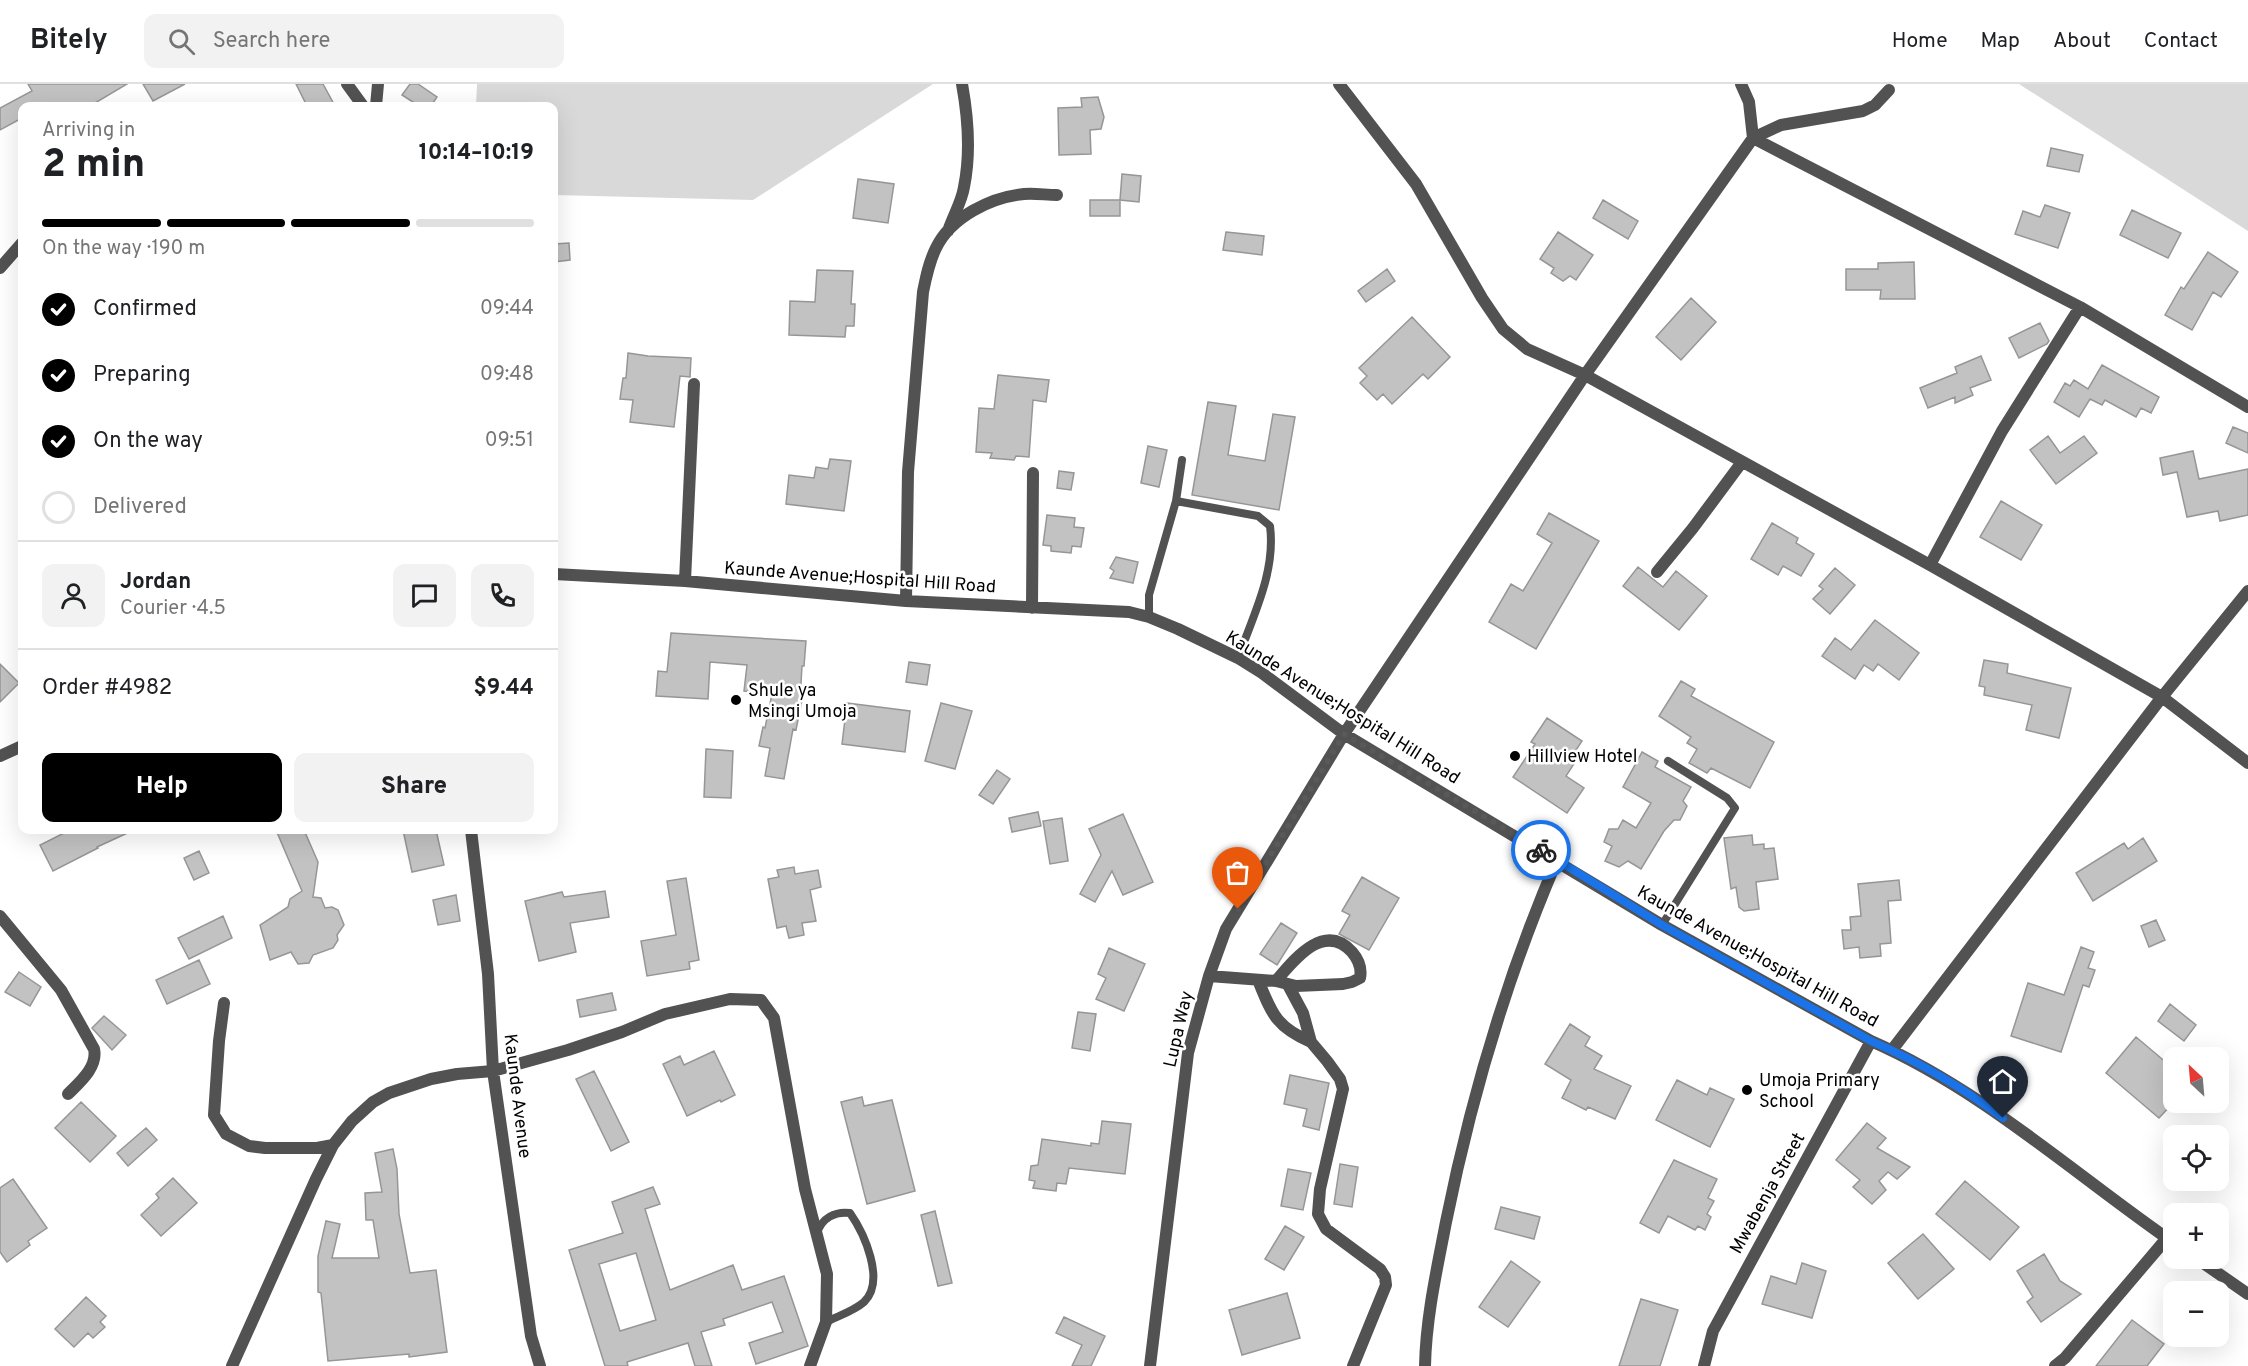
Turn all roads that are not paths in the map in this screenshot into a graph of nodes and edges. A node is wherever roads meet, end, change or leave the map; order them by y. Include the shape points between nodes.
1 (347, 84) edge
2 (378, 84) edge
3 (962, 84) edge
4 (1339, 84) edge
5 (1741, 84) edge
6 (1889, 90) dead end
7 (360, 102) edge
8 (376, 102) edge
9 (1754, 138) junction
10 (1057, 195) dead end
11 (948, 232) junction
12 (18, 248) edge
13 (0, 268) edge
14 (2080, 307) junction
15 (1585, 375) junction
16 (694, 384) dead end
17 (2248, 407) edge
18 (1182, 460) dead end
19 (1742, 462) junction
20 (1033, 473) dead end
21 (1176, 501) junction
22 (1930, 565) junction
23 (1657, 572) dead end
24 (558, 574) edge
25 (685, 581) junction
26 (2248, 591) edge
27 (906, 601) junction
28 (1032, 608) junction
29 (1149, 617) junction
30 (1238, 658) junction
31 (2162, 697) junction
32 (1344, 734) junction
33 (18, 748) edge
34 (0, 756) edge
35 (1668, 761) dead end
36 (2248, 763) edge
37 (471, 834) edge
38 (1557, 860) junction
39 (0, 916) edge
40 (1662, 925) junction
41 (1209, 976) junction
42 (1258, 980) junction
43 (1282, 983) junction
44 (224, 1003) dead end
45 (1871, 1041) junction
46 (1311, 1042) junction
47 (1892, 1050) junction
48 (493, 1071) junction
49 (68, 1094) dead end
50 (333, 1145) junction
51 (817, 1233) junction
52 (2163, 1236) edge
53 (2163, 1249) edge
54 (2212, 1269) edge
55 (2248, 1294) edge
56 (826, 1322) junction
57 (814, 1365) edge
58 (232, 1366) edge
59 (540, 1366) edge
60 (1150, 1366) edge
61 (1353, 1366) edge
62 (1425, 1366) edge
63 (1704, 1366) edge
64 (2055, 1366) edge

1 - 7 street
2 - 8 street
3 - 11 street via 968,158 964,188
4 - 15 street via 1416,184 1503,329 1527,349
5 - 9 street via 1749,102
6 - 9 street via 1863,111 1781,125
9 - 14 street
9 - 15 street, Lupa Way
10 - 11 street via 1023,194 989,203 973,210
11 - 27 street via 929,264 923,292 908,472
12 - 13 street
14 - 17 street
14 - 22 street via 2002,431
15 - 19 street
15 - 32 street, Lupa Way
16 - 25 street
18 - 21 lane
19 - 22 street
19 - 23 street
20 - 28 street
21 - 29 lane via 1149,595
21 - 30 lane via 1258,516 1270,526 1273,546 1265,584
22 - 31 street
24 - 25 street, Kaunde Avenue;Hospital Hill Road
25 - 27 street, Kaunde Avenue;Hospital Hill Road
26 - 31 street
27 - 28 street, Kaunde Avenue;Hospital Hill Road
28 - 29 street, Kaunde Avenue;Hospital Hill Road via 1129,612
29 - 30 street, Kaunde Avenue;Hospital Hill Road
30 - 32 street, Kaunde Avenue;Hospital Hill Road
31 - 36 street
31 - 47 street
32 - 38 street, Kaunde Avenue;Hospital Hill Road
32 - 41 street, Lupa Way via 1226,929
33 - 34 street
35 - 40 lane via 1727,798 1735,808
37 - 48 street, Kaunde Avenue via 488,974
38 - 40 street, Kaunde Avenue;Hospital Hill Road
38 - 62 street via 1523,944 1469,1117 1432,1296
39 - 49 street via 61,990 94,1049 96,1057 91,1066
40 - 45 street, Kaunde Avenue;Hospital Hill Road
41 - 42 street
41 - 60 street, Lupa Way via 1188,1053
42 - 43 street
42 - 46 street via 1278,1023
43 - 43 street via 1303,986 1352,982 1360,978 1362,970 1353,953 1338,941 1320,940 1300,955
43 - 46 street via 1303,1013
44 - 50 street via 214,1114 226,1134 249,1146 265,1148
45 - 47 street, Kaunde Avenue;Hospital Hill Road
45 - 63 street, Mwabenja Street via 1713,1331
46 - 61 street via 1340,1079 1343,1089 1318,1214 1326,1229 1380,1269 1385,1277 1386,1285
47 - 52 street, Kaunde Avenue;Hospital Hill Road via 1985,1104
48 - 50 street via 448,1076 389,1093 352,1121
48 - 51 street via 622,1032 665,1014 730,999 761,1000 774,1018 805,1189
48 - 59 street, Kaunde Avenue via 531,1336
50 - 58 street
51 - 56 street via 827,1274
51 - 56 lane via 827,1217 850,1213 870,1254 873,1278 865,1301
53 - 64 street
54 - 55 street
56 - 57 street

